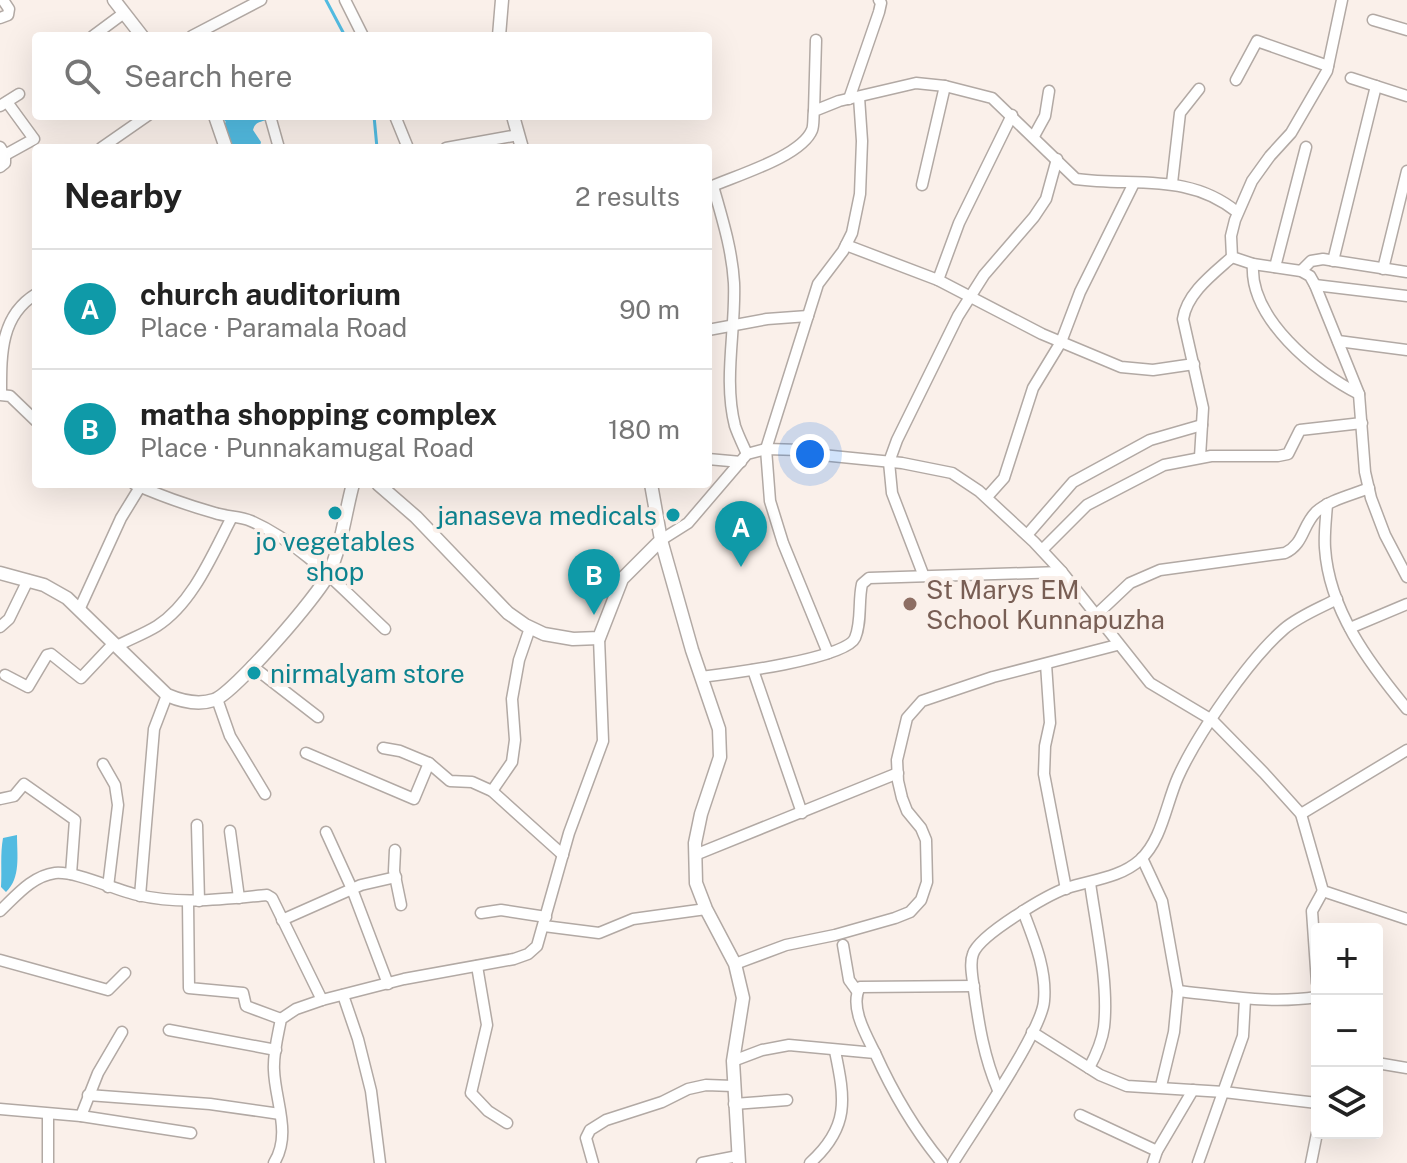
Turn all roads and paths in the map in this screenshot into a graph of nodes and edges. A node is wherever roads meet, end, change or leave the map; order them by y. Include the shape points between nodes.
1 (3, 0) edge
2 (114, 0) edge
3 (261, 0) edge
4 (345, 0) edge
5 (502, 0) edge
6 (879, 0) edge
7 (1342, 0) edge
8 (124, 13) junction
9 (0, 18) edge
10 (1373, 20) dead end
11 (1407, 30) edge
12 (98, 32) edge
13 (139, 32) edge
14 (200, 32) edge
15 (361, 32) edge
16 (499, 32) edge
17 (816, 40) dead end
18 (1328, 66) junction
19 (1351, 78) dead end
20 (1236, 80) dead end
21 (945, 86) junction
22 (1376, 86) junction
23 (1199, 89) dead end
24 (1049, 91) dead end
25 (19, 94) dead end
26 (1407, 96) edge
27 (854, 98) junction
28 (3, 104) edge
29 (814, 111) junction
30 (1012, 115) junction
31 (141, 120) edge
32 (216, 120) edge
33 (271, 120) edge
34 (397, 120) edge
35 (514, 120) edge
36 (1034, 136) junction
37 (520, 141) edge
38 (107, 144) edge
39 (225, 144) edge
40 (278, 144) edge
41 (406, 144) edge
42 (488, 144) edge
43 (1306, 147) dead end
44 (3, 151) edge
45 (1057, 159) junction
46 (0, 167) edge
47 (1407, 171) edge
48 (1134, 183) junction
49 (1172, 183) junction
50 (922, 185) dead end
51 (712, 186) edge
52 (712, 193) edge
53 (1237, 212) junction
54 (846, 245) junction
55 (1232, 257) junction
56 (1333, 261) junction
57 (1253, 264) junction
58 (1275, 267) junction
59 (1383, 269) junction
60 (1301, 271) junction
61 (1407, 272) edge
62 (938, 280) junction
63 (1315, 285) junction
64 (970, 296) junction
65 (1407, 296) edge
66 (32, 298) edge
67 (808, 316) junction
68 (734, 326) junction
69 (712, 329) edge
70 (1338, 341) junction
71 (1061, 342) junction
72 (1407, 350) edge
73 (1194, 364) junction
74 (1, 394) edge
75 (1359, 394) junction
76 (32, 417) edge
77 (1362, 423) junction
78 (1202, 425) junction
79 (766, 449) junction
80 (1200, 457) junction
81 (744, 458) junction
82 (712, 459) edge
83 (889, 462) junction
84 (144, 488) edge
85 (149, 488) edge
86 (352, 488) edge
87 (387, 488) edge
88 (652, 488) edge
89 (1369, 488) junction
90 (987, 497) junction
91 (1327, 504) junction
92 (232, 517) junction
93 (1027, 535) junction
94 (661, 540) junction
95 (1042, 550) junction
96 (1062, 572) junction
97 (0, 573) edge
98 (923, 574) junction
99 (329, 575) junction
100 (1407, 577) edge
101 (28, 580) junction
102 (1337, 599) junction
103 (1407, 604) edge
104 (79, 610) junction
105 (1095, 616) junction
106 (0, 627) edge
107 (530, 628) junction
108 (1350, 628) junction
109 (385, 629) dead end
110 (599, 638) junction
111 (115, 644) junction
112 (1117, 645) junction
113 (828, 653) junction
114 (1046, 664) junction
115 (252, 666) junction
116 (753, 670) junction
117 (5, 675) dead end
118 (701, 677) junction
119 (167, 695) junction
120 (217, 699) junction
121 (1407, 709) edge
122 (318, 717) dead end
123 (1212, 720) junction
124 (383, 748) dead end
125 (1407, 750) edge
126 (306, 753) dead end
127 (429, 763) junction
128 (103, 764) dead end
129 (898, 773) junction
130 (492, 791) junction
131 (265, 794) dead end
132 (0, 799) edge
133 (802, 813) junction
134 (1301, 814) junction
135 (197, 825) dead end
136 (230, 831) dead end
137 (326, 832) dead end
138 (395, 850) dead end
139 (563, 855) junction
140 (695, 855) junction
141 (1142, 858) junction
142 (71, 874) junction
143 (396, 877) junction
144 (1090, 883) junction
145 (108, 887) junction
146 (352, 889) junction
147 (1066, 889) junction
148 (1323, 891) junction
149 (140, 896) junction
150 (239, 898) junction
151 (194, 901) junction
152 (401, 905) dead end
153 (706, 909) junction
154 (0, 911) edge
155 (1023, 911) junction
156 (481, 913) dead end
157 (1407, 919) edge
158 (282, 920) junction
159 (545, 922) junction
160 (1313, 923) edge
161 (843, 945) dead end
162 (0, 960) edge
163 (735, 964) junction
164 (477, 966) junction
165 (125, 973) dead end
166 (388, 984) junction
167 (974, 986) junction
168 (857, 991) junction
169 (1178, 991) junction
170 (343, 995) junction
171 (1311, 998) edge
172 (1245, 999) junction
173 (322, 1000) junction
174 (281, 1019) junction
175 (169, 1030) dead end
176 (122, 1032) dead end
177 (1032, 1032) junction
178 (276, 1050) junction
179 (835, 1051) junction
180 (875, 1053) junction
181 (733, 1061) junction
182 (1383, 1064) edge
183 (1089, 1068) junction
184 (1407, 1068) edge
185 (733, 1086) junction
186 (1161, 1086) junction
187 (998, 1090) junction
188 (1193, 1090) junction
189 (1224, 1092) junction
190 (88, 1095) junction
191 (787, 1100) dead end
192 (1311, 1102) edge
193 (734, 1104) junction
194 (0, 1109) edge
195 (48, 1114) junction
196 (280, 1114) junction
197 (1080, 1115) dead end
198 (81, 1116) junction
199 (507, 1123) dead end
200 (191, 1133) dead end
201 (1316, 1139) edge
202 (1157, 1151) junction
203 (739, 1159) edge
204 (48, 1163) edge
205 (274, 1163) edge
206 (380, 1163) edge
207 (593, 1163) edge
208 (702, 1163) edge
209 (810, 1163) edge
210 (942, 1163) edge
211 (953, 1163) edge
212 (1153, 1163) edge
213 (1198, 1163) edge
214 (1311, 1163) edge

1 - 9 street via 8,15
2 - 8 street
3 - 14 street
4 - 15 street
5 - 16 street
6 - 27 street
7 - 18 street
8 - 12 street
8 - 13 street
10 - 11 street
17 - 29 street
18 - 20 street via 1257,41
18 - 53 street via 1291,133 1252,181
19 - 22 street
21 - 27 street via 916,83
21 - 30 street via 992,98
21 - 50 street
22 - 26 street
22 - 56 street
23 - 49 street via 1180,113
24 - 36 street via 1045,116
25 - 28 street
27 - 29 street
27 - 54 street via 862,141 860,194
28 - 44 street via 34,139
29 - 51 street via 812,129 803,142
30 - 36 street
30 - 62 street via 959,223
31 - 38 street
32 - 39 street
33 - 40 street
34 - 41 street
35 - 37 street
36 - 45 street
37 - 42 street
43 - 58 street
44 - 46 street via 5,163
45 - 48 street via 1076,179
45 - 64 street via 1046,199
47 - 59 street
48 - 49 street
48 - 71 street
49 - 53 street via 1213,195
52 - 68 street via 730,249
53 - 55 street
54 - 62 street
54 - 67 street via 818,284
55 - 57 street
55 - 73 street via 1200,286 1184,310 1183,327
56 - 59 street
56 - 60 street via 1311,261
57 - 58 street
57 - 75 street via 1253,288 1289,343 1332,381
58 - 60 street
59 - 61 street
60 - 63 street
62 - 64 street
63 - 65 street
63 - 70 street
64 - 71 street
64 - 83 street via 945,337
66 - 74 street via 4,329
67 - 68 street
67 - 79 street
68 - 69 street
68 - 81 street via 732,405
70 - 72 street
70 - 75 street
71 - 73 street via 1138,370
71 - 90 street via 1026,404 1004,478
73 - 78 street
74 - 76 street
75 - 77 street
77 - 80 street via 1300,430 1288,454
77 - 89 street
78 - 80 street
78 - 93 street via 1150,440 1073,482
79 - 81 street
79 - 83 street
79 - 113 street via 770,501
80 - 95 street via 1164,465 1103,495
81 - 82 street
81 - 94 street via 688,523
83 - 90 street via 952,473
83 - 98 street via 892,493
84 - 104 street via 121,518
85 - 92 street
86 - 99 street
87 - 107 street via 508,613
88 - 94 street
89 - 91 street
89 - 100 street
90 - 93 street
91 - 102 street via 1325,545
91 - 105 street via 1310,520 1294,549 1160,570 1130,583
92 - 99 street via 267,530
92 - 111 street via 178,608 159,625
93 - 95 street
94 - 110 street via 622,579
94 - 118 street
95 - 96 street
96 - 98 street
96 - 105 street
97 - 101 street
98 - 113 street via 869,578 862,584 855,639
99 - 109 street
99 - 115 street via 292,625
101 - 104 street via 67,598
101 - 106 street
102 - 108 street
102 - 123 street via 1270,642
103 - 108 street
104 - 111 street
105 - 112 street
107 - 110 street via 573,639
107 - 130 street via 512,699 512,762
108 - 121 street
110 - 139 street via 603,741
111 - 117 street via 81,678 51,654 28,687
111 - 119 street
112 - 114 street
112 - 123 street via 1150,683
113 - 116 street
114 - 129 street via 922,701 907,718
114 - 147 street via 1050,723 1044,774
115 - 120 street
115 - 122 street
116 - 118 street
116 - 133 street
118 - 140 street via 719,729 720,757 701,814
119 - 120 street via 199,702
119 - 149 street via 154,729
120 - 131 street via 230,736
123 - 134 street
123 - 141 street via 1179,776 1155,839
124 - 127 street
125 - 134 street
126 - 127 street via 414,799
127 - 130 street via 450,781 472,782
128 - 145 street via 115,785 118,805
129 - 133 street
129 - 163 street via 907,811 921,828 927,852 921,900 910,912
130 - 139 street
132 - 142 street via 14,796 24,784 75,820
133 - 140 street
134 - 148 street
135 - 151 street
136 - 150 street
137 - 146 street
138 - 143 street
139 - 159 street
140 - 153 street via 696,883
141 - 144 street
141 - 169 street via 1162,901
142 - 145 street
142 - 154 street via 35,879
143 - 146 street
143 - 152 street
144 - 147 street
144 - 183 street via 1105,999 1104,1028
145 - 149 street
146 - 158 street
146 - 166 street
147 - 155 street
148 - 157 street
148 - 160 street via 1312,911
149 - 151 street
150 - 151 street
150 - 158 street via 267,895
151 - 174 street via 189,988 243,993 246,1006
153 - 159 street via 633,919 599,933
153 - 163 street
155 - 167 street via 974,950
155 - 177 street via 1043,969 1044,1005
156 - 159 street via 501,910
158 - 173 street
159 - 164 street via 537,946 528,954
161 - 168 street via 849,980
162 - 165 street via 108,990
163 - 181 street via 743,998
164 - 166 street
164 - 199 street via 487,1025 471,1093
166 - 170 street
167 - 168 street
167 - 187 street via 987,1065
168 - 180 street via 861,1022
169 - 172 street
169 - 186 street
170 - 173 street
170 - 206 street via 371,1091
171 - 172 street
172 - 189 street via 1243,1036
173 - 174 street
174 - 178 street
175 - 178 street
176 - 190 street
177 - 183 street
177 - 187 street
178 - 196 street via 273,1068
179 - 180 street
179 - 181 street via 789,1045
179 - 209 street via 843,1114
180 - 210 street via 894,1094
181 - 185 street
182 - 184 street
183 - 186 street via 1127,1086
185 - 193 street
185 - 207 street via 688,1089 606,1120 586,1138
186 - 188 street
187 - 211 street
188 - 189 street
188 - 202 street
189 - 192 street
189 - 213 street
190 - 196 street
190 - 198 street
191 - 193 street
193 - 203 street
194 - 195 street
195 - 198 street
195 - 204 street
196 - 205 street via 283,1132
197 - 202 street
198 - 200 street
201 - 214 street
202 - 212 street
203 - 208 street

